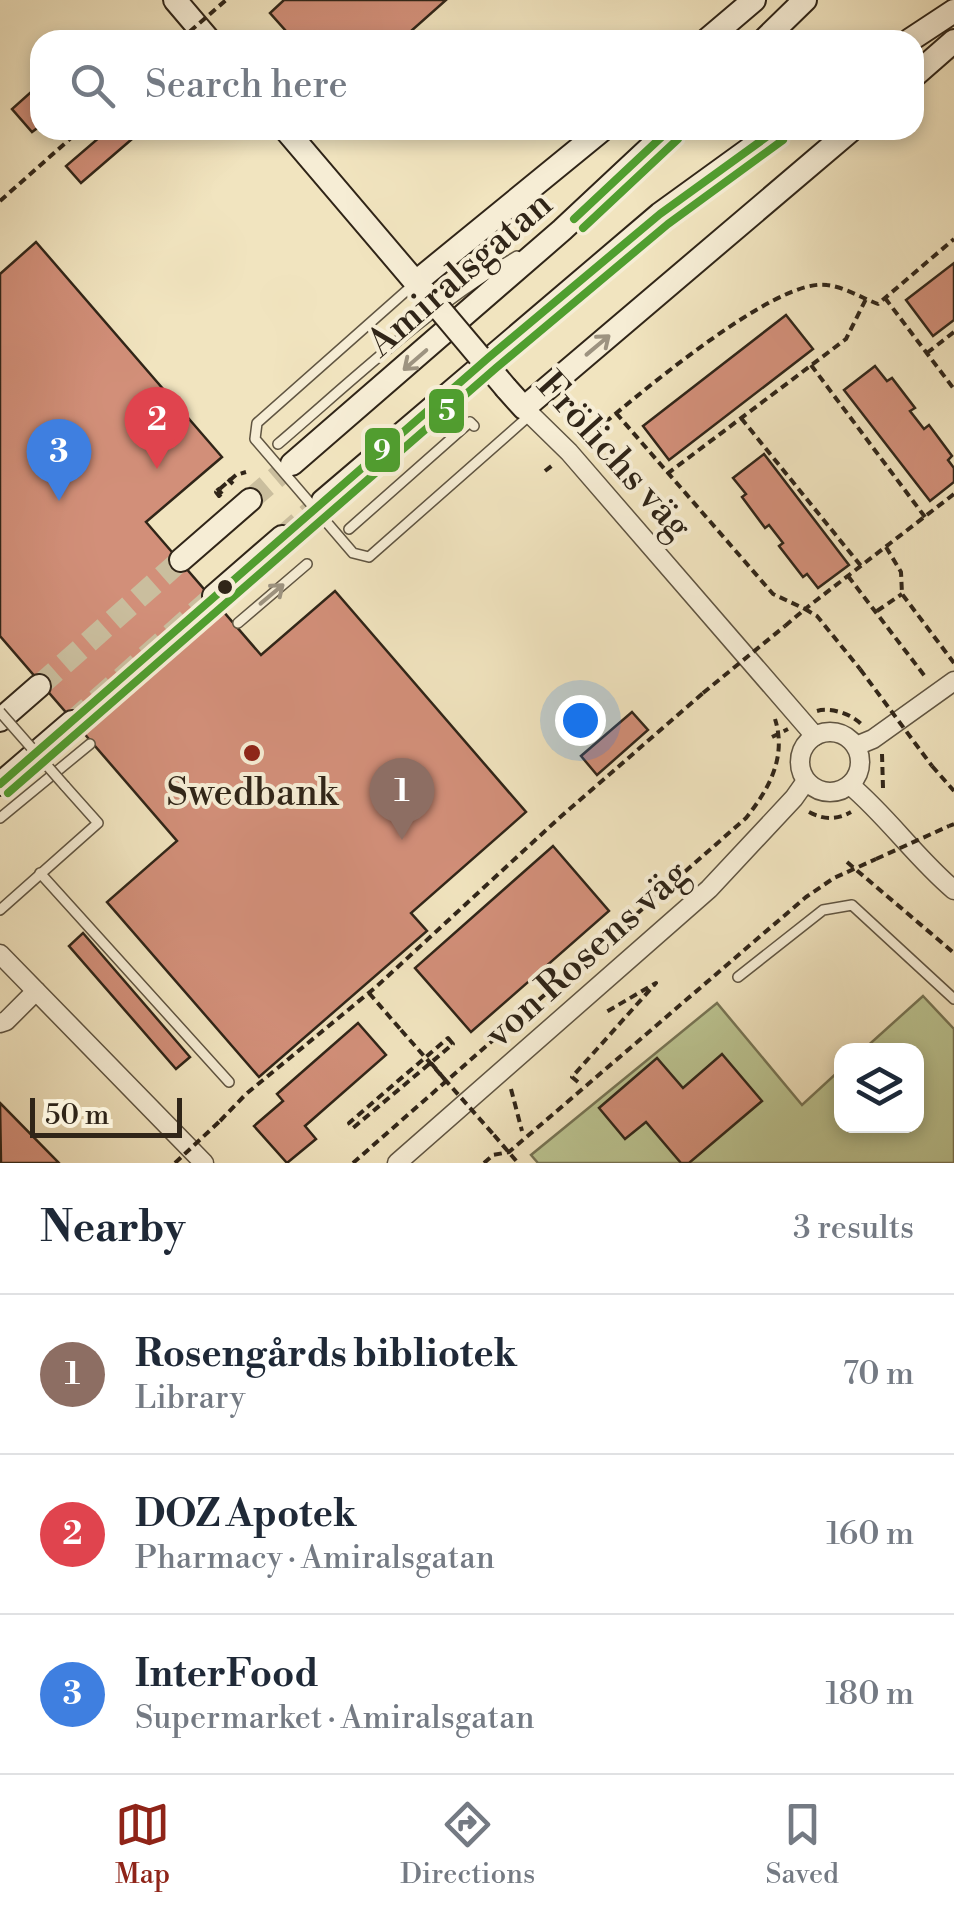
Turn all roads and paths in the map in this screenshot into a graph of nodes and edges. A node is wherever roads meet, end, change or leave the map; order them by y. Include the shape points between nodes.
1 (175, 0) edge
2 (226, 0) edge
3 (754, 0) edge
4 (805, 0) edge
5 (954, 11) edge
6 (192, 30) edge
7 (200, 30) edge
8 (719, 30) edge
9 (774, 30) edge
10 (924, 31) edge
11 (954, 41) edge
12 (924, 67) edge
13 (69, 140) edge
14 (295, 140) edge
15 (591, 140) edge
16 (657, 140) edge
17 (762, 140) edge
18 (840, 140) edge
19 (0, 201) edge
20 (562, 230) junction
21 (954, 240) edge
22 (421, 288) junction
23 (885, 298) junction
24 (866, 300) junction
25 (954, 332) edge
26 (927, 353) junction
27 (812, 365) junction
28 (954, 389) edge
29 (527, 412) junction
30 (616, 413) junction
31 (740, 418) junction
32 (474, 426) dead end
33 (278, 444) dead end
34 (569, 452) junction
35 (292, 464) tunnel mouth
36 (545, 471) dead end
37 (246, 472) dead end
38 (668, 474) junction
39 (242, 492) joint
40 (954, 494) edge
41 (323, 502) tunnel mouth
42 (925, 516) junction
43 (348, 529) dead end
44 (282, 537) tunnel mouth
45 (886, 546) junction
46 (181, 560) tunnel mouth
47 (307, 564) dead end
48 (861, 566) junction
49 (848, 576) junction
50 (902, 594) junction
51 (214, 596) tunnel mouth
52 (805, 610) junction
53 (875, 612) junction
54 (238, 624) dead end
55 (728, 661) dead end
56 (954, 663) edge
57 (741, 675) dead end
58 (954, 681) edge
59 (930, 683) dead end
60 (39, 686) tunnel mouth
61 (0, 716) edge
62 (775, 718) dead end
63 (800, 720) junction
64 (72, 722) tunnel mouth
65 (780, 734) junction
66 (814, 736) junction
67 (772, 737) dead end
68 (865, 742) junction
69 (90, 744) dead end
70 (806, 780) junction
71 (0, 784) edge
72 (850, 785) junction
73 (954, 791) edge
74 (794, 798) junction
75 (869, 801) junction
76 (0, 818) edge
77 (952, 825) edge
78 (846, 862) dead end
79 (854, 869) junction
80 (40, 872) junction
81 (954, 890) edge
82 (0, 910) edge
83 (954, 953) edge
84 (0, 954) edge
85 (738, 977) dead end
86 (36, 990) junction
87 (369, 993) junction
88 (954, 998) edge
89 (606, 1012) dead end
90 (0, 1023) edge
91 (426, 1057) junction
92 (430, 1064) junction
93 (229, 1082) dead end
94 (446, 1082) junction
95 (578, 1082) dead end
96 (511, 1089) dead end
97 (522, 1131) dead end
98 (508, 1152) junction
99 (175, 1163) edge
100 (204, 1163) edge
101 (353, 1163) edge
102 (397, 1163) edge
103 (484, 1163) edge
104 (518, 1163) edge

1 - 7 main road
2 - 6 path, bridge
3 - 8 main road
4 - 9 main road
5 - 10 main road
11 - 12 main road
13 - 19 path
14 - 22 main road, Frölichs väg
15 - 22 main road
16 - 20 main road, Amiralsgatan
17 - 41 main road via 660,214
29 -> 18 main road
20 - 33 lane via 425,318
20 -> 35 main road, Amiralsgatan
21 - 23 path
22 - 29 main road, Frölichs väg, bridge
22 - 29 lane via 257,423 255,439 354,552 369,557
23 - 24 path via 878,304
23 - 26 path
24 - 27 path via 846,339
24 - 30 path via 826,284 758,306
25 - 26 path
26 - 28 path
27 - 31 path
27 - 42 path
29 - 34 street, Frölichs väg
30 - 34 path
30 - 38 path
31 - 38 path
31 - 48 path
32 - 43 lane via 470,422
34 - 36 path
34 - 63 street, Frölichs väg
37 - 39 path, bridge via 236,475 216,492 222,494 217,488 228,478
38 - 52 path via 773,594
39 - 46 main road
40 - 42 path
42 - 45 path
44 - 51 main road
45 - 48 path
45 - 50 path via 901,572
54 -> 47 lane
48 - 49 path
49 - 52 path
49 - 53 path
50 - 53 path
50 - 56 path
52 - 73 path, bridge via 818,616
52 - 87 path, bridge via 557,820
53 - 59 path
55 - 57 path
58 - 68 street
60 - 61 main road
61 - 80 lane, bridge via 98,823
62 - 65 path
63 - 65 path
63 - 66 street, Frölichs väg
63 - 68 path via 820,709 836,711 858,720
64 - 71 main road
65 - 67 path
65 - 94 path via 768,782 746,818
66 - 68 street via 838,732
66 - 70 street via 802,751
68 - 72 street
68 - 75 path via 884,758 884,787
69 - 76 lane
70 - 72 street via 822,792
70 - 74 street, von Rosens väg
72 - 75 street
74 - 75 path via 822,819 842,817
74 - 102 street, von Rosens väg via 710,889
75 - 81 street
77 - 79 path, bridge
78 - 79 path
79 - 83 path
79 - 98 path via 806,897
80 - 82 lane
80 - 93 lane
84 - 86 street
85 - 88 lane via 823,910 852,905
86 - 90 street
86 - 100 street
87 - 91 path, bridge
87 - 99 path, bridge via 246,1094
89 - 95 path via 656,982 572,1076
91 - 92 path via 448,1038 452,1044
91 - 92 path via 349,1123 353,1128
91 - 98 path, bridge
92 - 94 path
94 - 101 path
96 - 97 path
98 - 103 path
98 - 104 path

